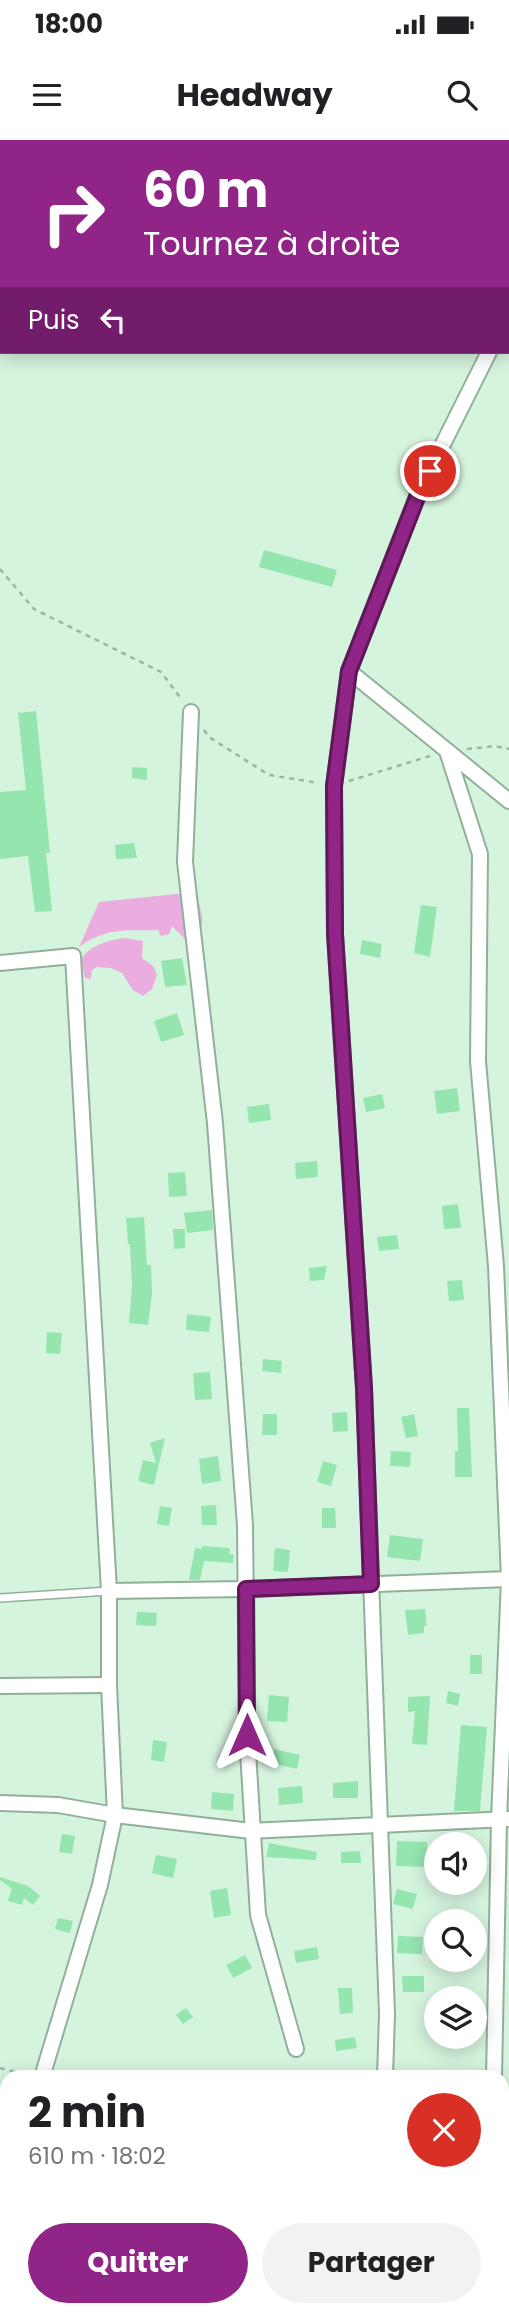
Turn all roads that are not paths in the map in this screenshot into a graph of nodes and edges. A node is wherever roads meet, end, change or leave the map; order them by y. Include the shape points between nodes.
1 (488, 354) edge
2 (349, 671) junction
3 (191, 712) road end
4 (447, 751) junction
5 (509, 800) edge
6 (0, 963) edge
7 (509, 1579) edge
8 (371, 1584) junction
9 (246, 1589) junction
10 (109, 1591) junction
11 (0, 1598) edge
12 (109, 1685) junction
13 (0, 1686) edge
14 (0, 1803) edge
15 (115, 1815) junction
16 (504, 1819) edge
17 (380, 1827) junction
18 (251, 1831) junction
19 (296, 2049) dead end
20 (44, 2070) edge
21 (385, 2070) edge
22 (494, 2070) edge

1 - 2 street via 418,495
2 - 4 street
2 - 8 street via 334,786 335,934 364,1388
3 - 9 street via 185,862 215,1123
4 - 5 street
4 - 7 street via 480,854 478,1061 496,1266
6 - 10 street via 73,956
7 - 8 street
7 - 16 street
8 - 9 street
8 - 17 street
9 - 10 street
9 - 18 street
10 - 11 lane
10 - 12 street
12 - 13 street
12 - 15 street
14 - 15 street via 58,1805
15 - 18 street
15 - 20 street via 100,1885
16 - 17 street
16 - 22 street
17 - 18 street
17 - 21 street
18 - 19 street via 258,1915

